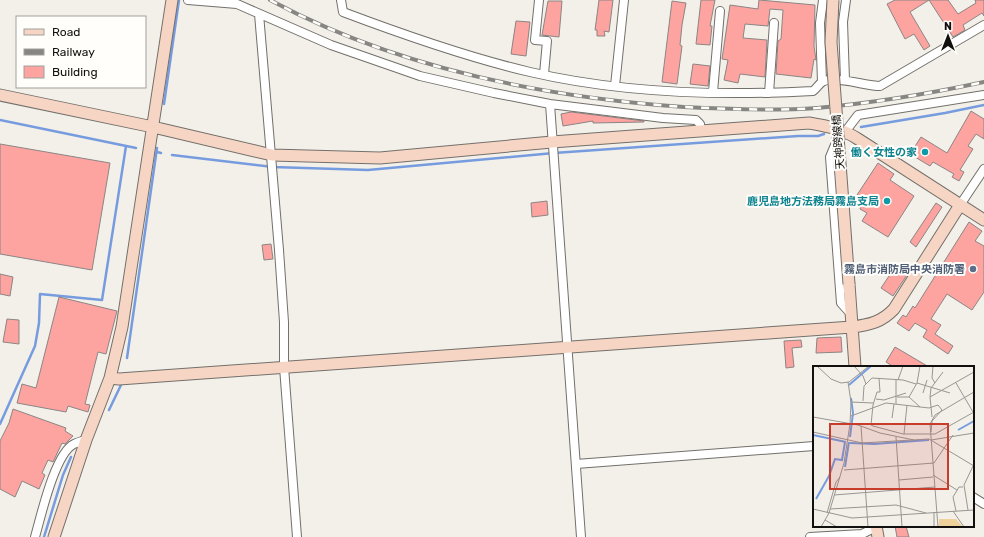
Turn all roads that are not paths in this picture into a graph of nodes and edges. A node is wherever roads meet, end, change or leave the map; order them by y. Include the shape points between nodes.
1 (172, 0) edge
2 (188, 0) edge
3 (341, 0) edge
4 (539, 0) edge
5 (624, 0) edge
6 (823, 0) edge
7 (833, 0) edge
8 (846, 0) edge
9 (720, 11) dead end
10 (259, 14) junction
11 (774, 23) dead end
12 (984, 25) edge
13 (544, 74) junction
14 (845, 80) junction
15 (822, 82) junction
16 (615, 86) junction
17 (713, 92) junction
18 (769, 93) junction
19 (0, 95) edge
20 (984, 95) edge
21 (550, 104) junction
22 (153, 127) junction
23 (701, 130) junction
24 (846, 132) junction
25 (553, 144) junction
26 (272, 157) junction
27 (984, 169) edge
28 (960, 205) junction
29 (984, 220) edge
30 (851, 314) junction
31 (852, 327) junction
32 (567, 347) junction
33 (856, 366) edge
34 (284, 367) junction
35 (110, 378) junction
36 (86, 440) junction
37 (813, 446) edge
38 (576, 464) junction
39 (974, 498) edge
40 (984, 504) edge
41 (877, 530) edge
42 (35, 537) edge
43 (54, 537) edge
44 (297, 537) edge
45 (581, 537) edge
46 (810, 537) edge

1 - 22 street
2 - 10 street via 237,4
3 - 13 street via 343,12 454,51
4 - 13 street via 535,40 547,41
5 - 16 street
6 - 15 street via 820,23
7 - 30 street, 天神跨線橋, bridge via 831,42
8 - 14 street via 843,22
9 - 17 street
10 - 21 street via 331,45 420,76
10 - 26 street
11 - 18 street
12 - 14 street via 880,86
13 - 16 street
14 - 15 street
15 - 18 street via 813,91
16 - 17 street
17 - 18 street
19 - 22 street
20 - 24 street via 858,115
21 - 23 street via 696,120
21 - 25 street
22 - 26 street
22 - 35 street via 122,328
23 - 24 street via 809,124 825,125
23 - 25 street
24 - 28 street
24 - 30 street via 834,145 830,157 841,302
25 - 26 street via 380,158
25 - 32 street
26 - 34 street via 284,322
27 - 28 street
28 - 29 street
28 - 31 street via 888,316 871,324
30 - 31 street, 天神跨線橋
31 - 32 street
31 - 33 street, 天神跨線橋
32 - 34 street
32 - 38 street
34 - 35 street
34 - 44 street
35 - 36 street
36 - 42 street via 73,444 60,462
36 - 43 street
37 - 38 street
38 - 45 street
39 - 40 street
41 - 46 street via 862,534

